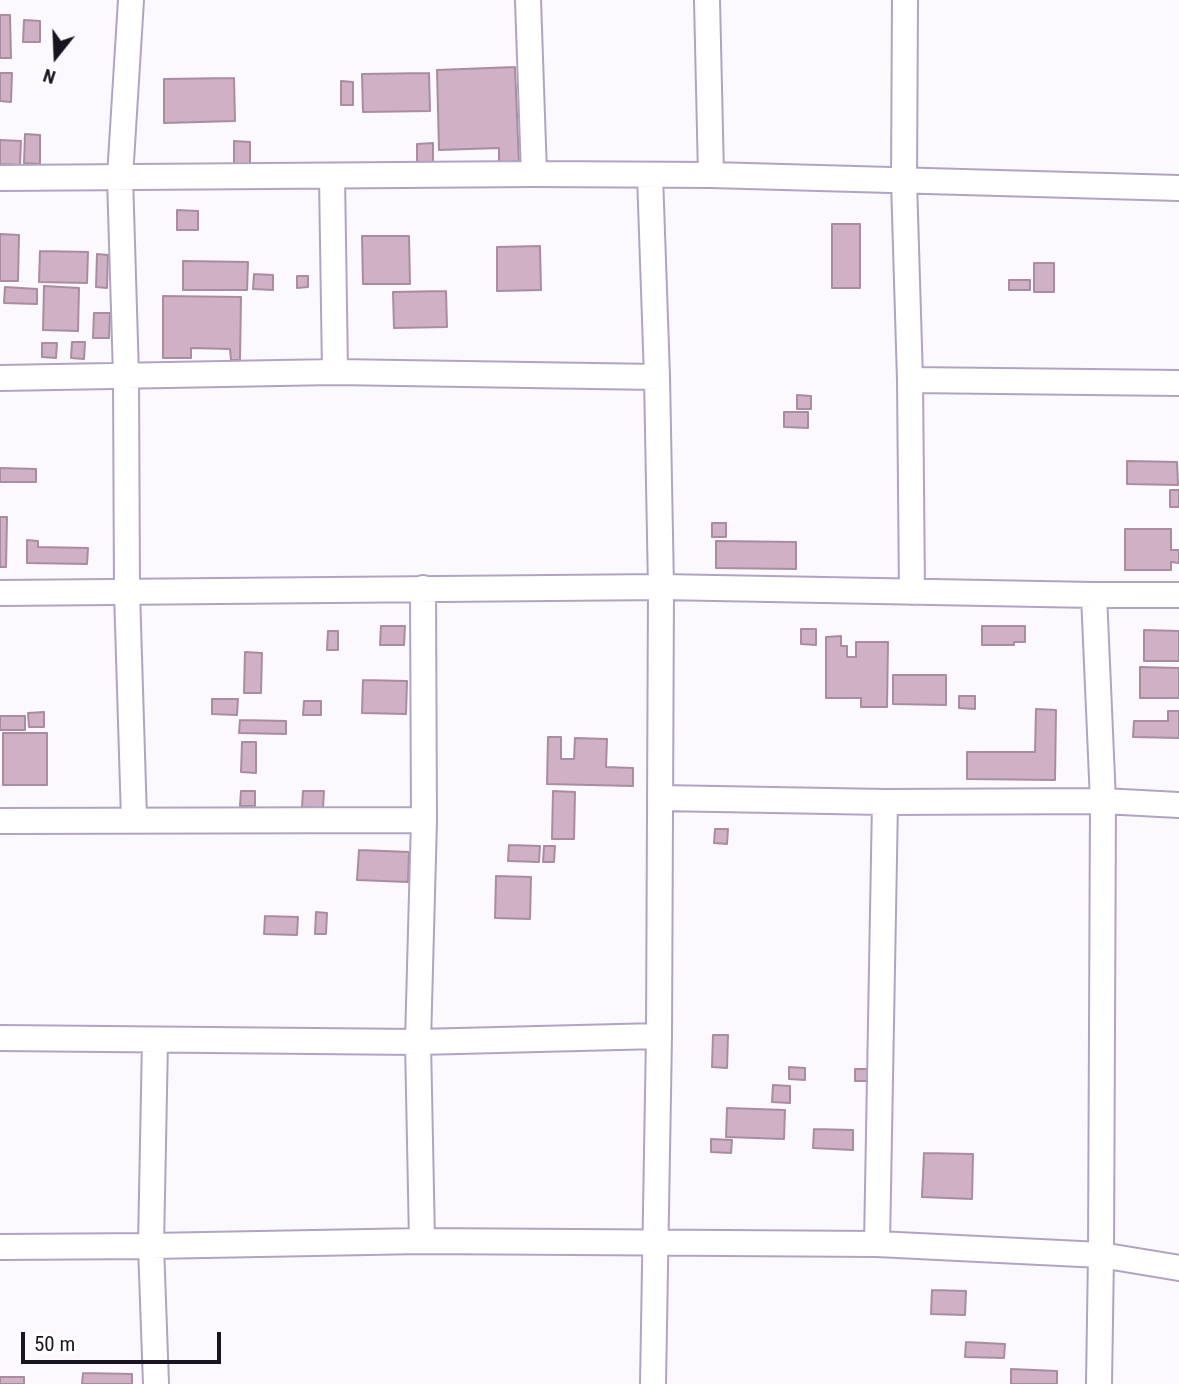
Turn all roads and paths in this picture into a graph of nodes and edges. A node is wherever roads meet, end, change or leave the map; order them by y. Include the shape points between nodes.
1 (131, 0) edge
2 (528, 0) edge
3 (708, 0) edge
4 (905, 0) edge
5 (534, 174) junction
6 (650, 175) junction
7 (711, 175) junction
8 (331, 176) junction
9 (120, 177) junction
10 (0, 178) edge
11 (904, 181) junction
12 (1179, 188) edge
13 (335, 372) junction
14 (127, 376) junction
15 (657, 377) junction
16 (0, 378) edge
17 (910, 380) junction
18 (1179, 383) edge
19 (661, 587) junction
20 (423, 588) junction
21 (127, 592) junction
22 (912, 592) junction
23 (0, 593) edge
24 (1094, 595) junction
25 (1179, 595) edge
26 (660, 799) junction
27 (1103, 801) junction
28 (885, 802) junction
29 (1179, 805) edge
30 (134, 819) junction
31 (424, 820) junction
32 (0, 821) edge
33 (659, 1036) junction
34 (0, 1038) edge
35 (155, 1040) junction
36 (418, 1042) junction
37 (422, 1241) junction
38 (657, 1241) junction
39 (877, 1244) junction
40 (0, 1247) edge
41 (151, 1247) junction
42 (1101, 1255) junction
43 (1179, 1269) edge
44 (156, 1384) edge
45 (653, 1384) edge
46 (1099, 1384) edge

1 - 9 street
2 - 5 street
3 - 7 street
4 - 11 street
5 - 6 street
5 - 8 street
6 - 7 street
6 - 15 street
7 - 11 street
8 - 9 street
8 - 13 street
9 - 10 street
9 - 14 street
11 - 12 street
11 - 17 street
13 - 14 street
13 - 15 street
14 - 16 street
14 - 21 street
15 - 19 street
17 - 18 street
17 - 22 street
19 - 20 street
19 - 22 street
19 - 26 street
20 - 21 street
20 - 31 street
21 - 23 street
21 - 30 street
22 - 24 street
24 - 25 street
24 - 27 street
26 - 28 street
26 - 33 street
27 - 28 street
27 - 29 street
27 - 42 street
28 - 39 street
30 - 31 street
30 - 32 street
31 - 36 street
33 - 36 street
33 - 38 street
34 - 35 street
35 - 36 street
35 - 41 street
36 - 37 street
37 - 38 street
37 - 41 street
38 - 39 street
38 - 45 street
39 - 42 street
40 - 41 street
41 - 44 street
42 - 43 street
42 - 46 street

